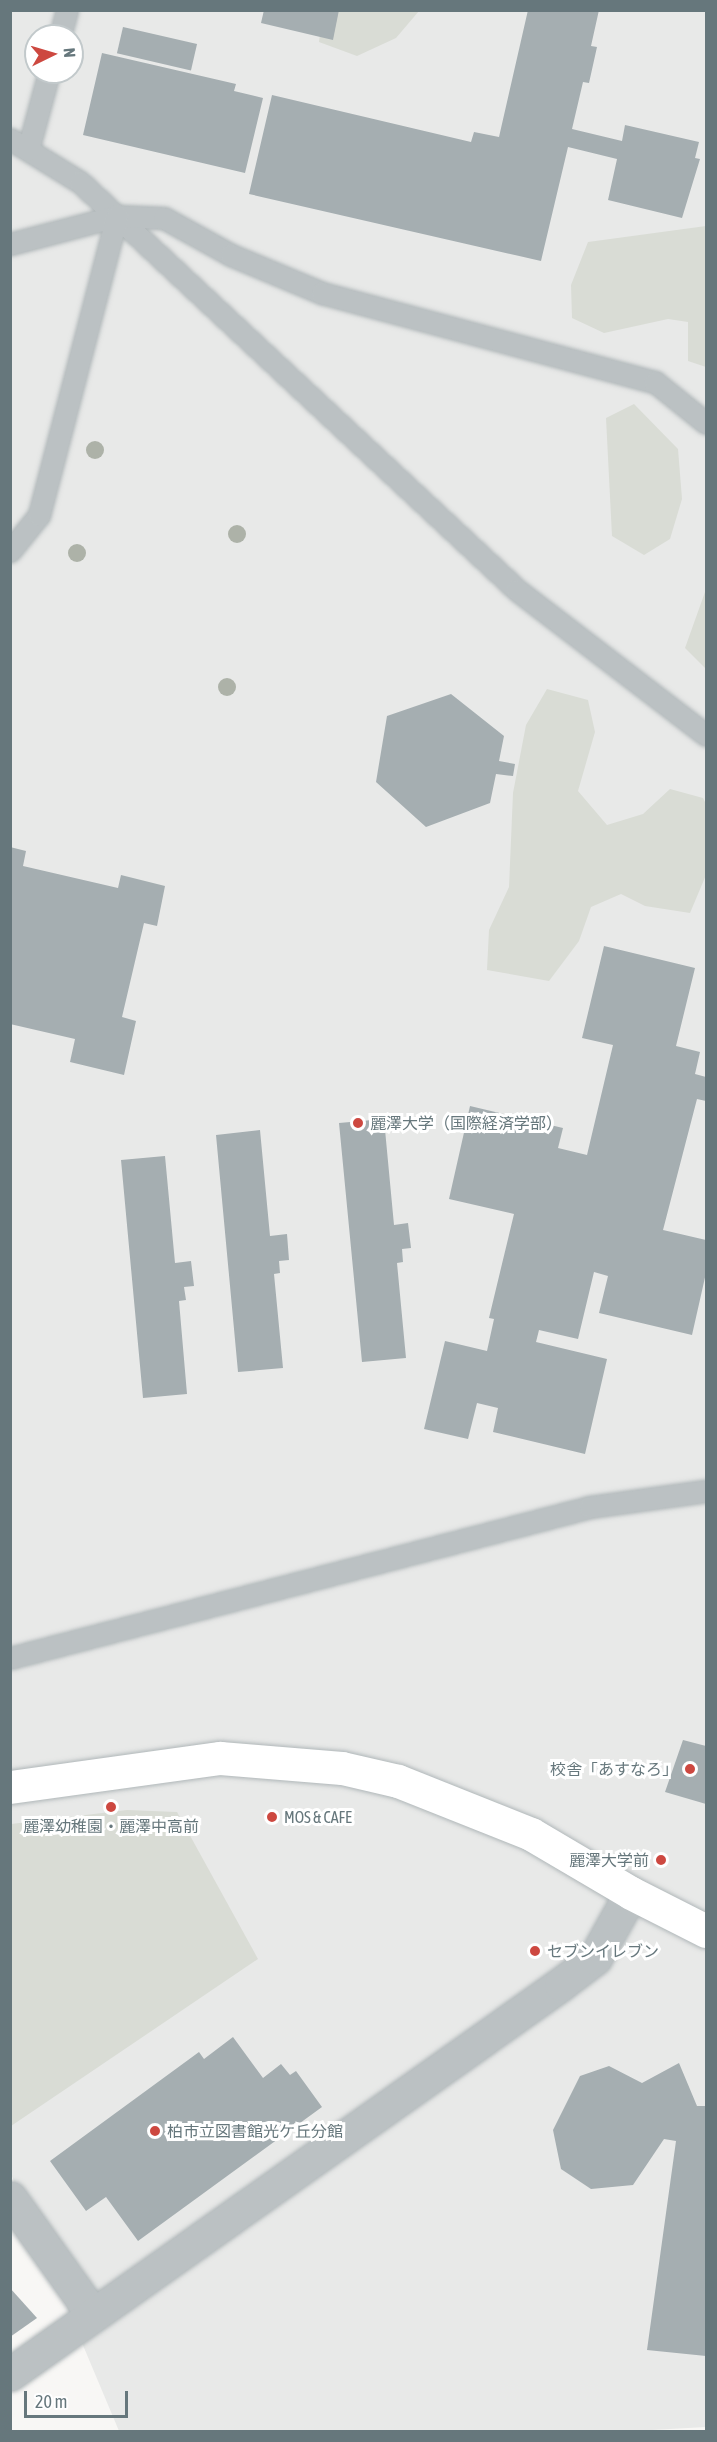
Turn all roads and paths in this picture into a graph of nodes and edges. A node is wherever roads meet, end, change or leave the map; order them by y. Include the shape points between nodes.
1 (44, 84) edge
2 (19, 144) edge
3 (117, 216) junction
4 (10, 243) edge
5 (706, 423) edge
6 (10, 550) edge
7 (706, 735) edge
8 (706, 1491) edge
9 (10, 1658) edge
10 (10, 1786) edge
11 (631, 1893) junction
12 (706, 1931) edge
13 (10, 2198) edge
14 (93, 2315) junction
15 (10, 2374) edge

1 - 2 lane
2 - 3 lane via 80,182
3 - 4 lane
3 - 5 lane via 164,218 231,255 322,293 655,382
3 - 6 lane via 39,515
3 - 7 lane via 517,590
8 - 9 lane via 590,1508
10 - 11 street via 220,1758 342,1768 398,1780 531,1834
11 - 12 street
11 - 14 street via 595,1958
13 - 14 street
14 - 15 street

